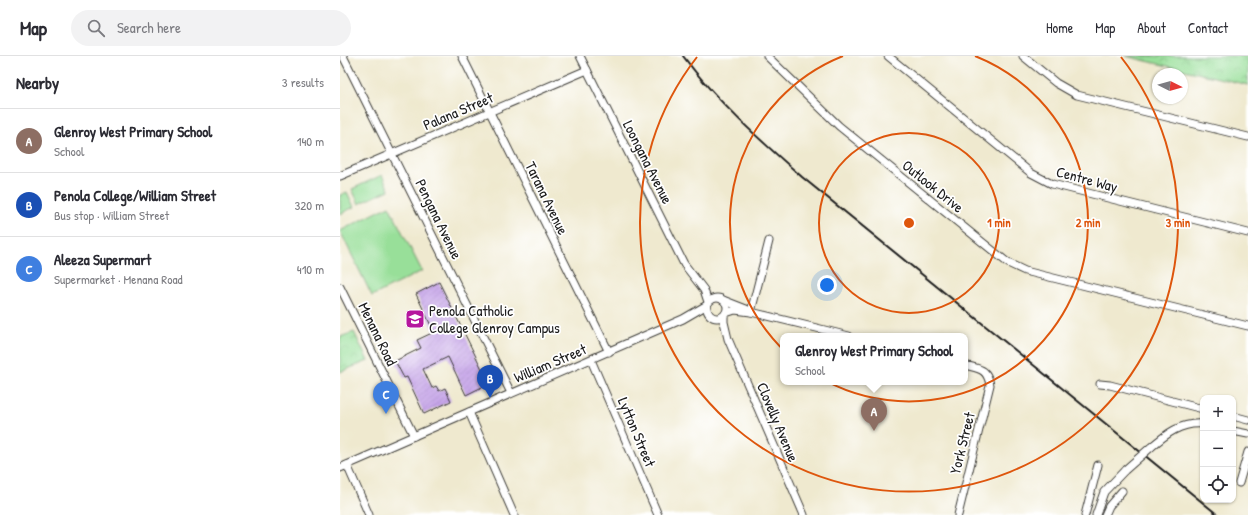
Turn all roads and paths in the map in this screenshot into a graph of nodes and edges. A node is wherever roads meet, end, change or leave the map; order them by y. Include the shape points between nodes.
1 (343, 56) edge
2 (462, 56) edge
3 (580, 56) edge
4 (767, 56) edge
5 (888, 56) edge
6 (1023, 56) edge
7 (587, 70) junction
8 (490, 112) junction
9 (1248, 137) edge
10 (392, 154) junction
11 (340, 176) edge
12 (1248, 233) edge
13 (769, 241) dead end
14 (696, 279) junction
15 (340, 287) edge
16 (722, 299) junction
17 (707, 304) junction
18 (751, 312) junction
19 (725, 314) junction
20 (712, 317) junction
21 (683, 319) junction
22 (1248, 326) edge
23 (836, 333) edge
24 (728, 339) junction
25 (609, 352) junction
26 (591, 360) junction
27 (968, 366) edge
28 (1100, 384) dead end
29 (511, 393) junction
30 (1200, 408) edge
31 (469, 412) junction
32 (1236, 417) edge
33 (1248, 420) edge
34 (1200, 424) edge
35 (1236, 432) edge
36 (1248, 434) edge
37 (414, 436) junction
38 (1248, 452) edge
39 (1098, 465) dead end
40 (343, 466) edge
41 (1239, 483) dead end
42 (1122, 491) dead end
43 (368, 515) edge
44 (514, 515) edge
45 (658, 515) edge
46 (804, 515) edge
47 (958, 515) edge
48 (1085, 515) edge
49 (1096, 515) edge
50 (1105, 515) edge

1 - 10 street, Pengana Avenue
2 - 8 street, Tarana Avenue
3 - 7 street, Loongana Avenue
4 - 22 street, Outlook Drive via 838,126 1008,263 1024,271
5 - 12 street, Centre Way via 1025,168 1052,184
6 - 9 street via 1056,83 1077,95
7 - 8 street, Palana Street
7 - 14 street, Loongana Avenue via 684,264
8 - 10 street, Palana Street
8 - 25 street, Tarana Avenue
10 - 11 street, Palana Street
10 - 29 street, Pengana Avenue
13 - 18 street
14 - 16 street, Loongana Avenue
14 - 17 street, Loongana Avenue via 704,290
15 - 37 street, Menana Road
16 - 17 street via 714,298
16 - 18 street
16 - 19 street via 727,306
17 - 20 street via 707,312
17 - 21 street, William Street
18 - 19 street via 735,310
18 - 23 street
19 - 20 street via 721,318
19 - 24 street, Clovelly Avenue
20 - 21 street, William Street via 700,315
20 - 24 street, Clovelly Avenue
21 - 25 street, William Street
24 - 46 street, Clovelly Avenue
25 - 26 street, William Street
26 - 29 street, William Street
26 - 45 street, Lytton Street
27 - 47 street, York Street via 982,369 989,377 990,385
28 - 30 street
29 - 31 street, William Street
31 - 37 street, William Street
31 - 44 street
32 - 33 street
34 - 49 street, bridge via 1178,428 1150,448 1104,492
35 - 36 street
37 - 40 street, William Street
38 - 41 street
39 - 48 street
40 - 43 street
42 - 50 street

